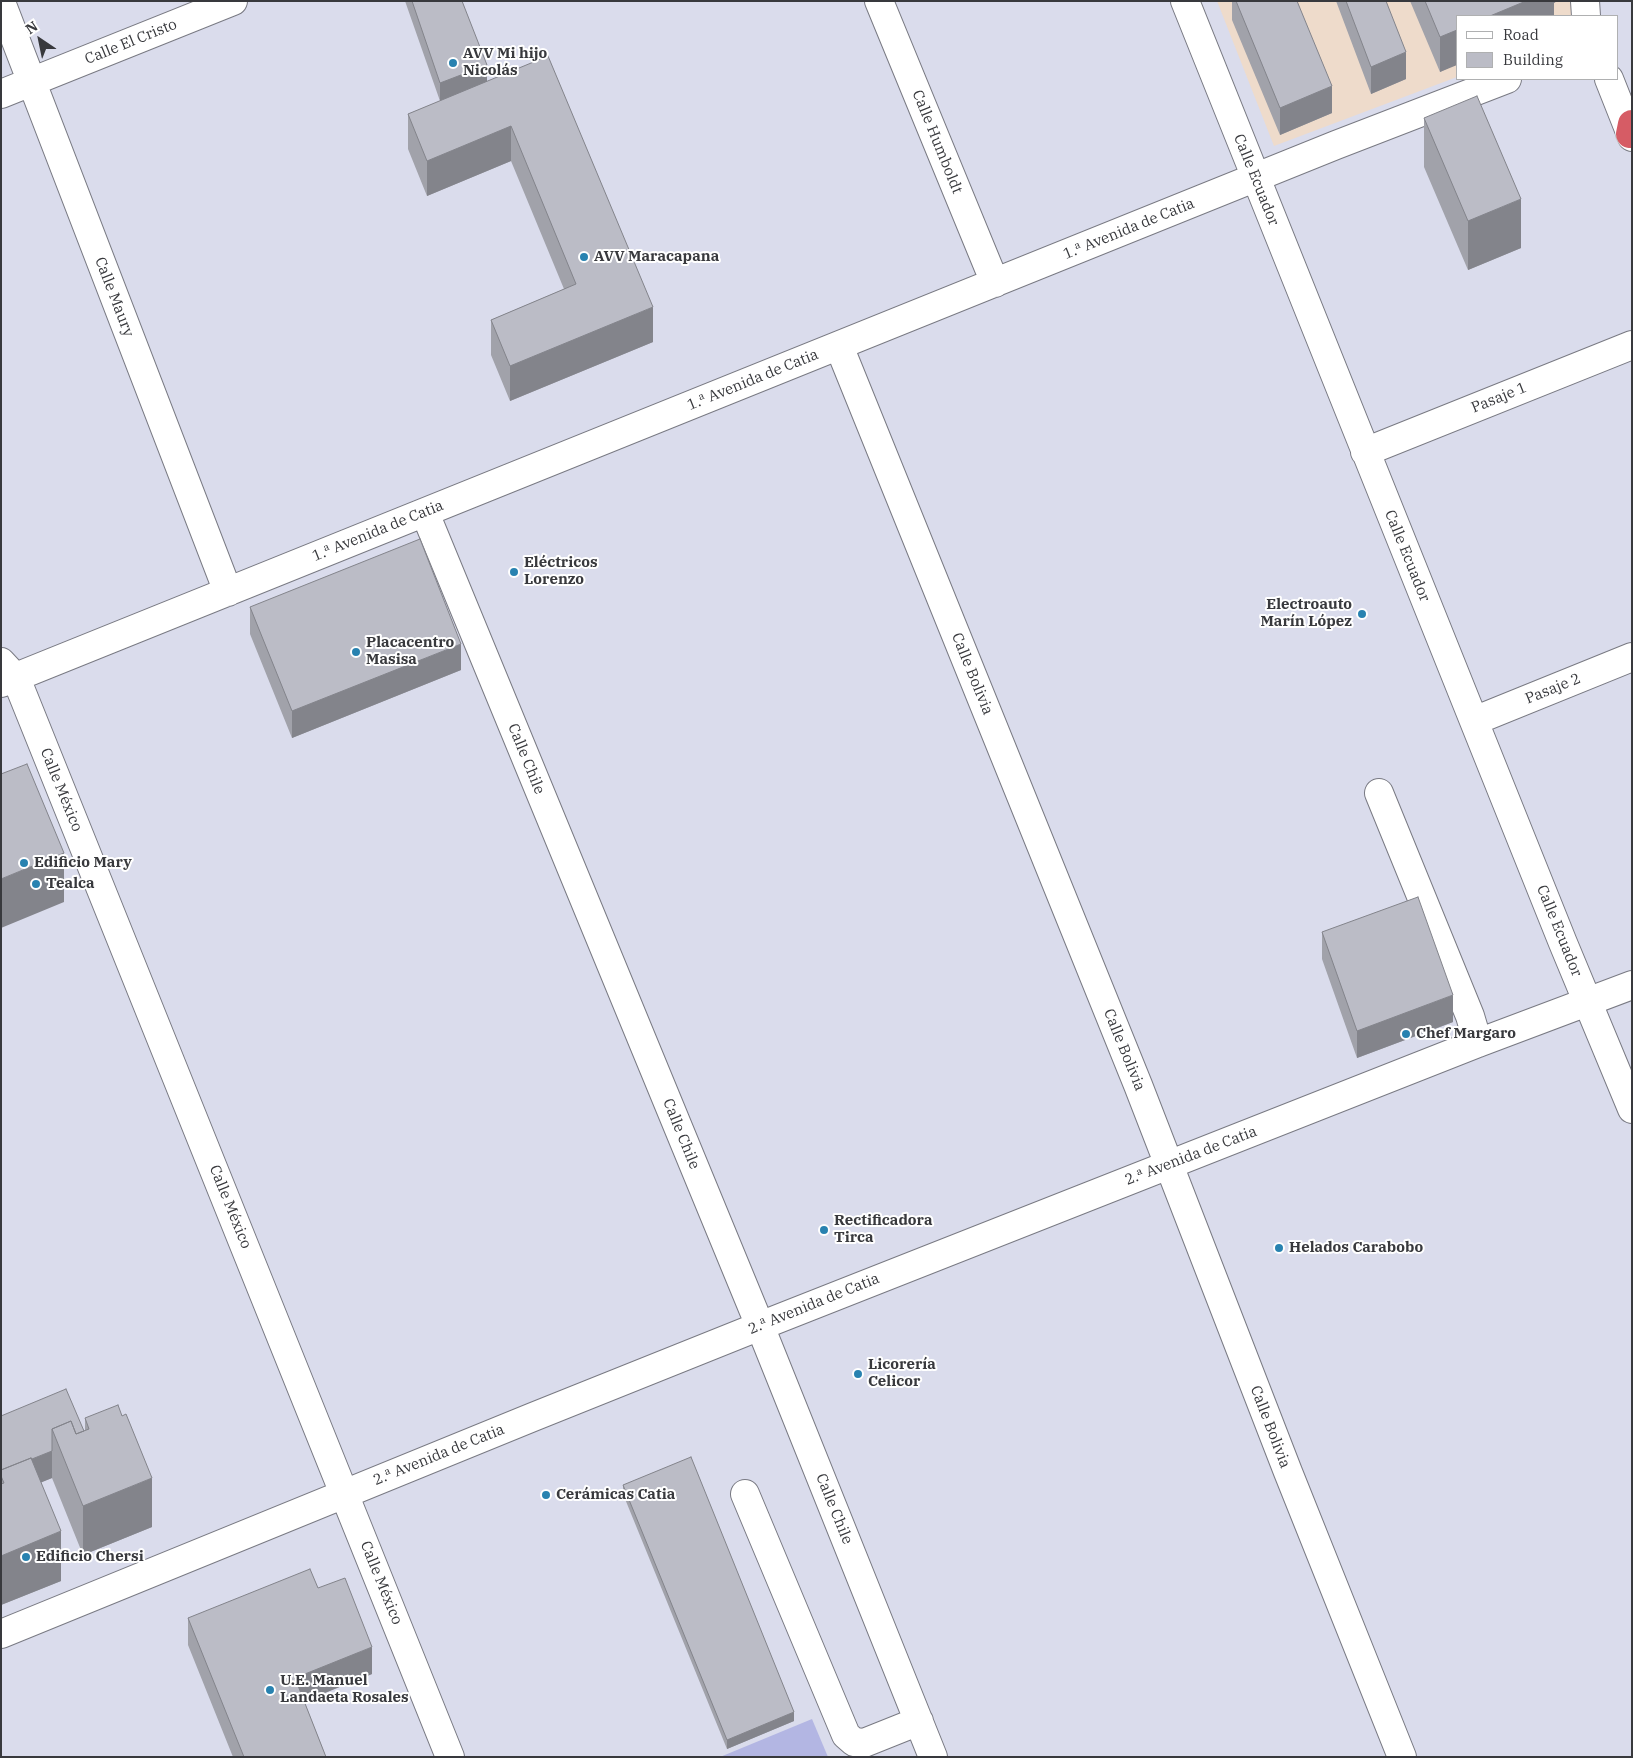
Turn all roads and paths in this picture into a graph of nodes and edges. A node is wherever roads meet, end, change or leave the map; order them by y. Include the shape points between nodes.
1 (233, 1) edge
2 (879, 1) edge
3 (1185, 1) edge
4 (1585, 1) edge
5 (1, 2) edge
6 (1586, 15) edge
7 (1504, 80) edge
8 (1609, 80) edge
9 (32, 82) junction
10 (1, 94) edge
11 (1631, 132) edge
12 (1256, 178) junction
13 (995, 283) junction
14 (1632, 345) edge
15 (839, 346) junction
16 (1365, 452) junction
17 (425, 513) junction
18 (228, 592) junction
19 (1632, 657) edge
20 (6, 674) edge
21 (1474, 721) junction
22 (1379, 793) dead end
23 (1632, 985) edge
24 (1587, 1002) junction
25 (1478, 1043) junction
26 (1632, 1109) edge
27 (1169, 1165) junction
28 (760, 1326) junction
29 (345, 1494) junction
30 (745, 1494) dead end
31 (1, 1634) edge
32 (919, 1721) junction
33 (450, 1757) edge
34 (933, 1757) edge
35 (1402, 1757) edge

1 - 9 street, Calle El Cristo
2 - 13 street, Calle Humboldt
3 - 12 street, Calle Ecuador
4 - 6 street
5 - 9 street, Calle Maury
7 - 12 street, 1.ª Avenida de Catia
8 - 11 street
9 - 10 street, Calle El Cristo
9 - 18 street, Calle Maury
12 - 13 street, 1.ª Avenida de Catia
12 - 16 street, Calle Ecuador
13 - 15 street, 1.ª Avenida de Catia
14 - 16 street, Pasaje 1
15 - 17 street, 1.ª Avenida de Catia
15 - 27 street, Calle Bolivia
16 - 21 street, Calle Ecuador
17 - 18 street, 1.ª Avenida de Catia
17 - 28 street, Calle Chile
18 - 20 street, 1.ª Avenida de Catia
19 - 21 street, Pasaje 2
20 - 29 street, Calle México
21 - 24 street, Calle Ecuador
22 - 25 street via 1470,1016
23 - 24 street, 2.ª Avenida de Catia
24 - 25 street, 2.ª Avenida de Catia
24 - 26 street, Calle Ecuador
25 - 27 street, 2.ª Avenida de Catia
27 - 28 street, 2.ª Avenida de Catia
27 - 35 street, Calle Bolivia
28 - 29 street, 2.ª Avenida de Catia
28 - 32 street, Calle Chile
29 - 31 street, 2.ª Avenida de Catia
29 - 33 street, Calle México
30 - 32 street via 846,1735 854,1742 864,1743
32 - 34 street, Calle Chile

